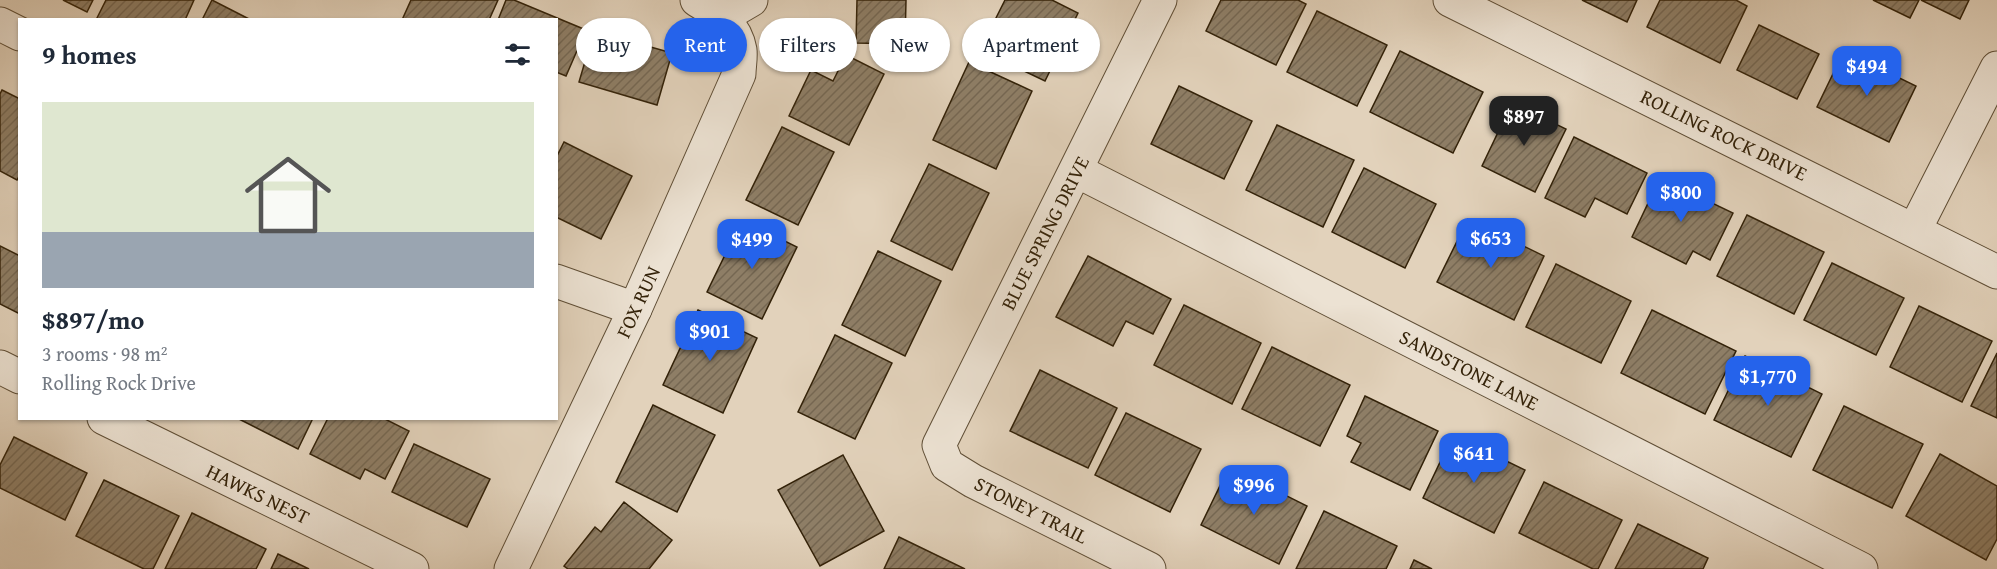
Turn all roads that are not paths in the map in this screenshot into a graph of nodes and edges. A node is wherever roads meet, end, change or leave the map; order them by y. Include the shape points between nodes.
1 (751, 0) edge
2 (1160, 0) edge
3 (1450, 0) edge
4 (717, 15) edge
5 (0, 24) edge
6 (18, 33) edge
7 (1997, 68) edge
8 (1077, 171) junction
9 (1915, 229) junction
10 (1997, 272) edge
11 (558, 282) edge
12 (635, 309) junction
13 (0, 368) edge
14 (18, 376) edge
15 (108, 420) edge
16 (947, 465) joint
17 (412, 569) edge
18 (511, 569) edge
19 (1149, 569) edge
20 (1861, 569) edge

1 - 4 street
2 - 8 street, BLUE SPRING DRIVE
3 - 9 street, ROLLING ROCK DRIVE
4 - 12 street, FOX RUN via 740,50 739,74
5 - 6 street
7 - 9 street
8 - 16 street, BLUE SPRING DRIVE via 939,445
8 - 20 street, SANDSTONE LANE
9 - 10 street, ROLLING ROCK DRIVE
11 - 12 street
12 - 18 street, FOX RUN
13 - 14 street
15 - 17 street, HAWKS NEST
16 - 19 street, STONEY TRAIL via 973,482

